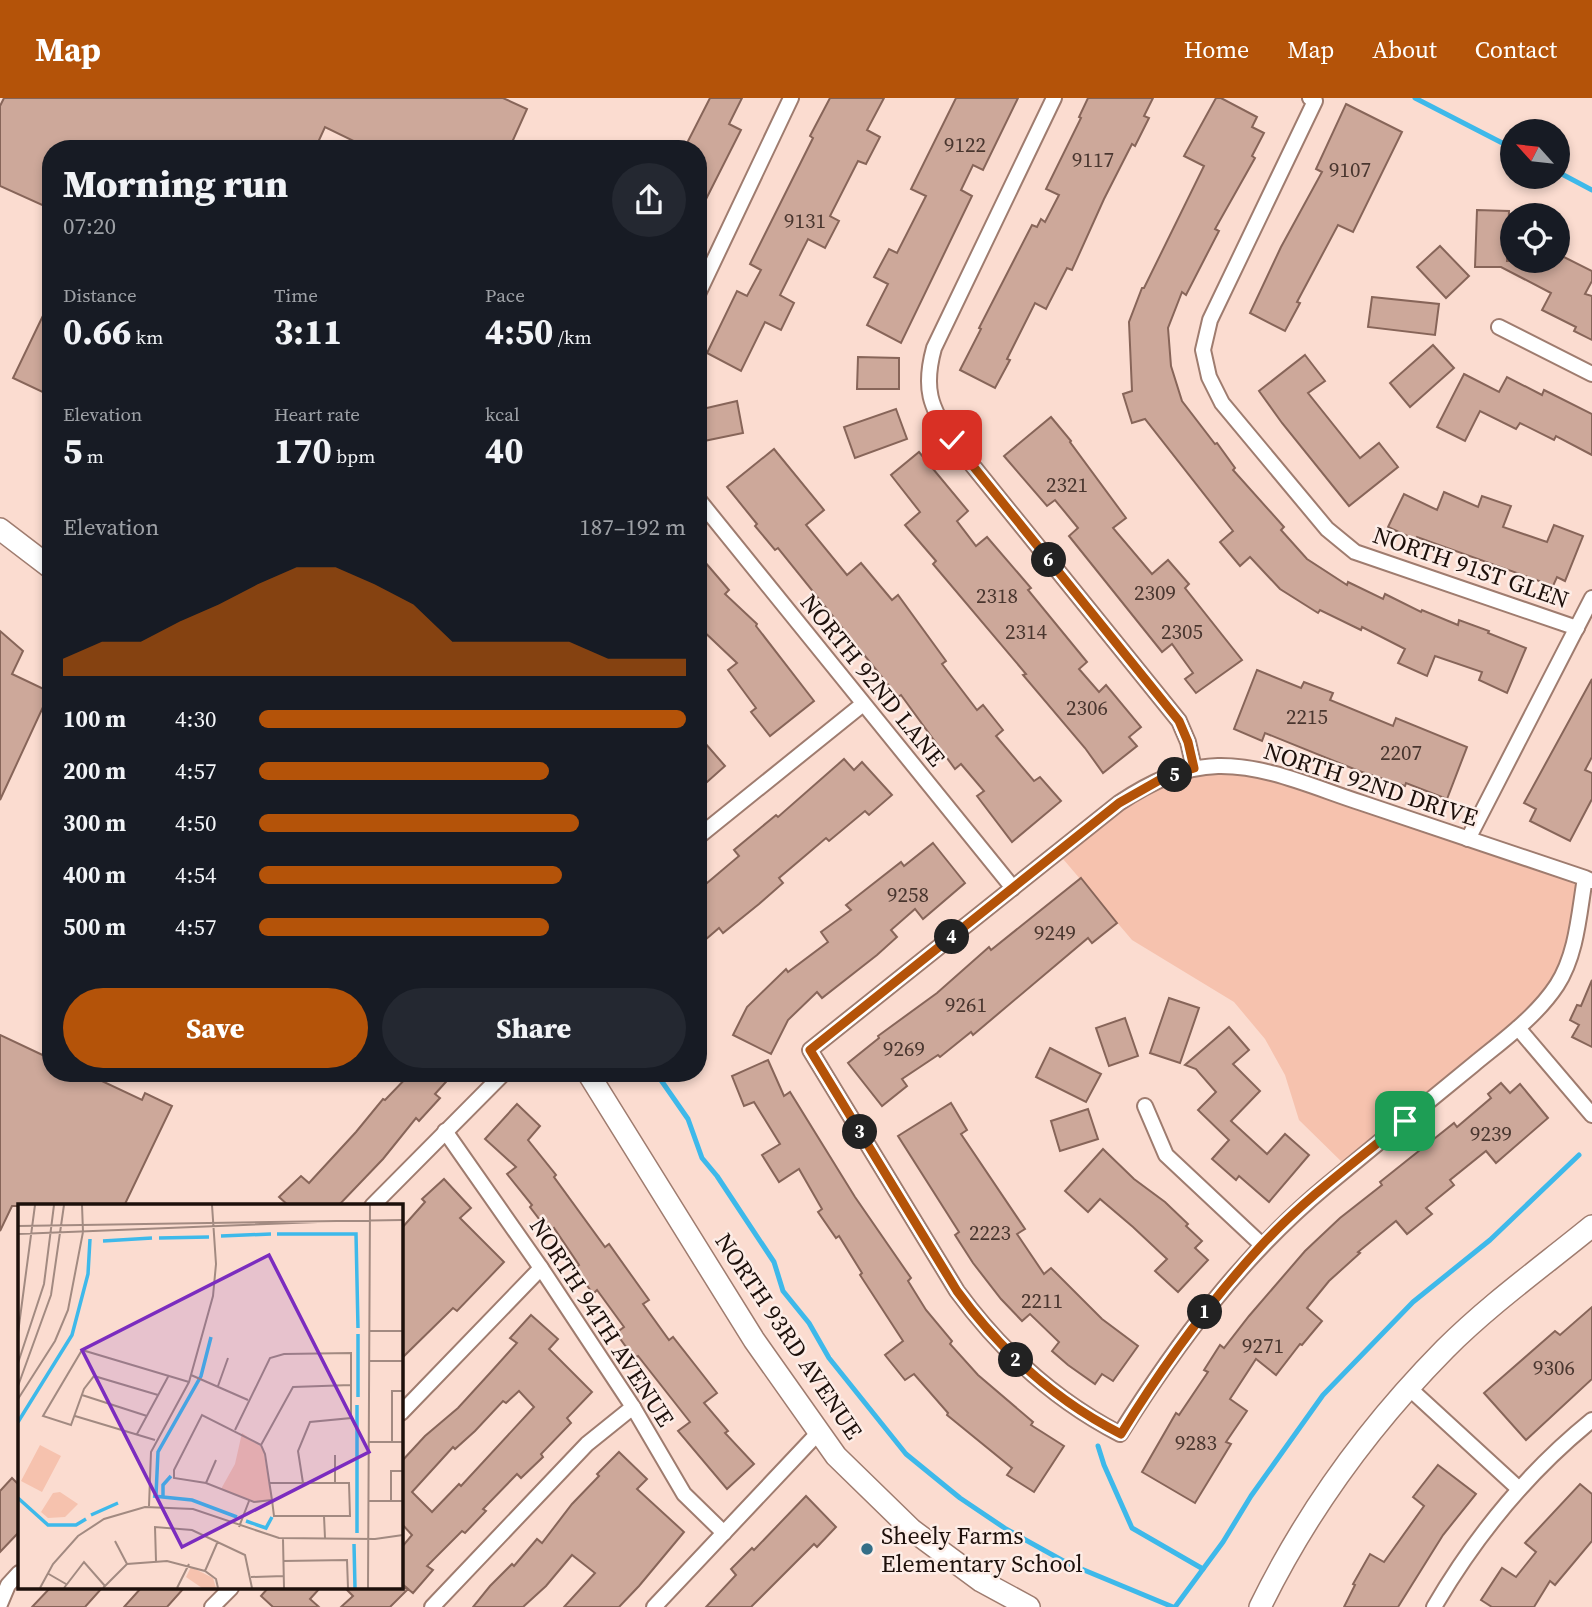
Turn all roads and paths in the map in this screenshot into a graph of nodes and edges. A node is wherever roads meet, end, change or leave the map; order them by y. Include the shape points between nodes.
1 (792, 98) edge
2 (1054, 98) edge
3 (1313, 99) edge
4 (707, 275) edge
5 (1499, 327) dead end
6 (1592, 374) edge
7 (707, 510) edge
8 (0, 529) edge
9 (42, 561) edge
10 (1592, 598) edge
11 (1577, 628) junction
12 (863, 704) junction
13 (1194, 768) junction
14 (707, 830) edge
15 (1468, 839) junction
16 (1588, 879) edge
17 (1013, 888) junction
18 (1518, 1028) junction
19 (496, 1082) edge
20 (594, 1082) edge
21 (1145, 1106) dead end
22 (1592, 1115) edge
23 (445, 1131) junction
24 (374, 1204) edge
25 (1592, 1226) edge
26 (1262, 1245) junction
27 (541, 1268) junction
28 (1409, 1388) junction
29 (633, 1407) junction
30 (402, 1412) edge
31 (1592, 1420) edge
32 (819, 1432) junction
33 (1520, 1489) junction
34 (724, 1533) junction
35 (18, 1574) edge
36 (229, 1590) edge
37 (0, 1604) edge
38 (212, 1607) edge
39 (432, 1607) edge
40 (654, 1607) edge
41 (1029, 1607) edge
42 (1260, 1607) edge
43 (1434, 1607) edge

1 - 4 street
2 - 13 street via 934,348 927,372 931,401 941,424 1179,721
3 - 11 street, NORTH 91ST GLEN via 1210,320 1203,350 1209,377 1222,403 1327,529 1355,552
5 - 6 street
7 - 12 street, NORTH 92ND LANE
8 - 9 street
10 - 11 street
11 - 15 street
12 - 14 street
12 - 17 street, NORTH 92ND LANE
13 - 15 street, NORTH 92ND DRIVE via 1266,771
13 - 17 street, NORTH 92ND DRIVE via 1137,791
15 - 16 street, NORTH 92ND DRIVE
16 - 18 street via 1567,964 1557,985
17 - 26 street, NORTH 92ND DRIVE via 810,1050 957,1291 977,1319 1036,1379 1073,1408 1121,1434 1183,1339
18 - 22 street
18 - 26 street
19 - 23 street
20 - 32 street, NORTH 93RD AVENUE via 754,1340
21 - 26 street via 1166,1155
23 - 24 street
23 - 27 street, NORTH 94TH AVENUE
25 - 28 street via 1467,1329
27 - 29 street, NORTH 94TH AVENUE
27 - 30 street
28 - 33 street
28 - 42 street via 1318,1504
29 - 34 street, NORTH 94TH AVENUE via 684,1494
29 - 39 street via 587,1444
31 - 33 street
32 - 34 street
32 - 41 street, NORTH 93RD AVENUE via 836,1456 912,1530 981,1581
33 - 43 street
34 - 40 street
35 - 37 street
36 - 38 street

